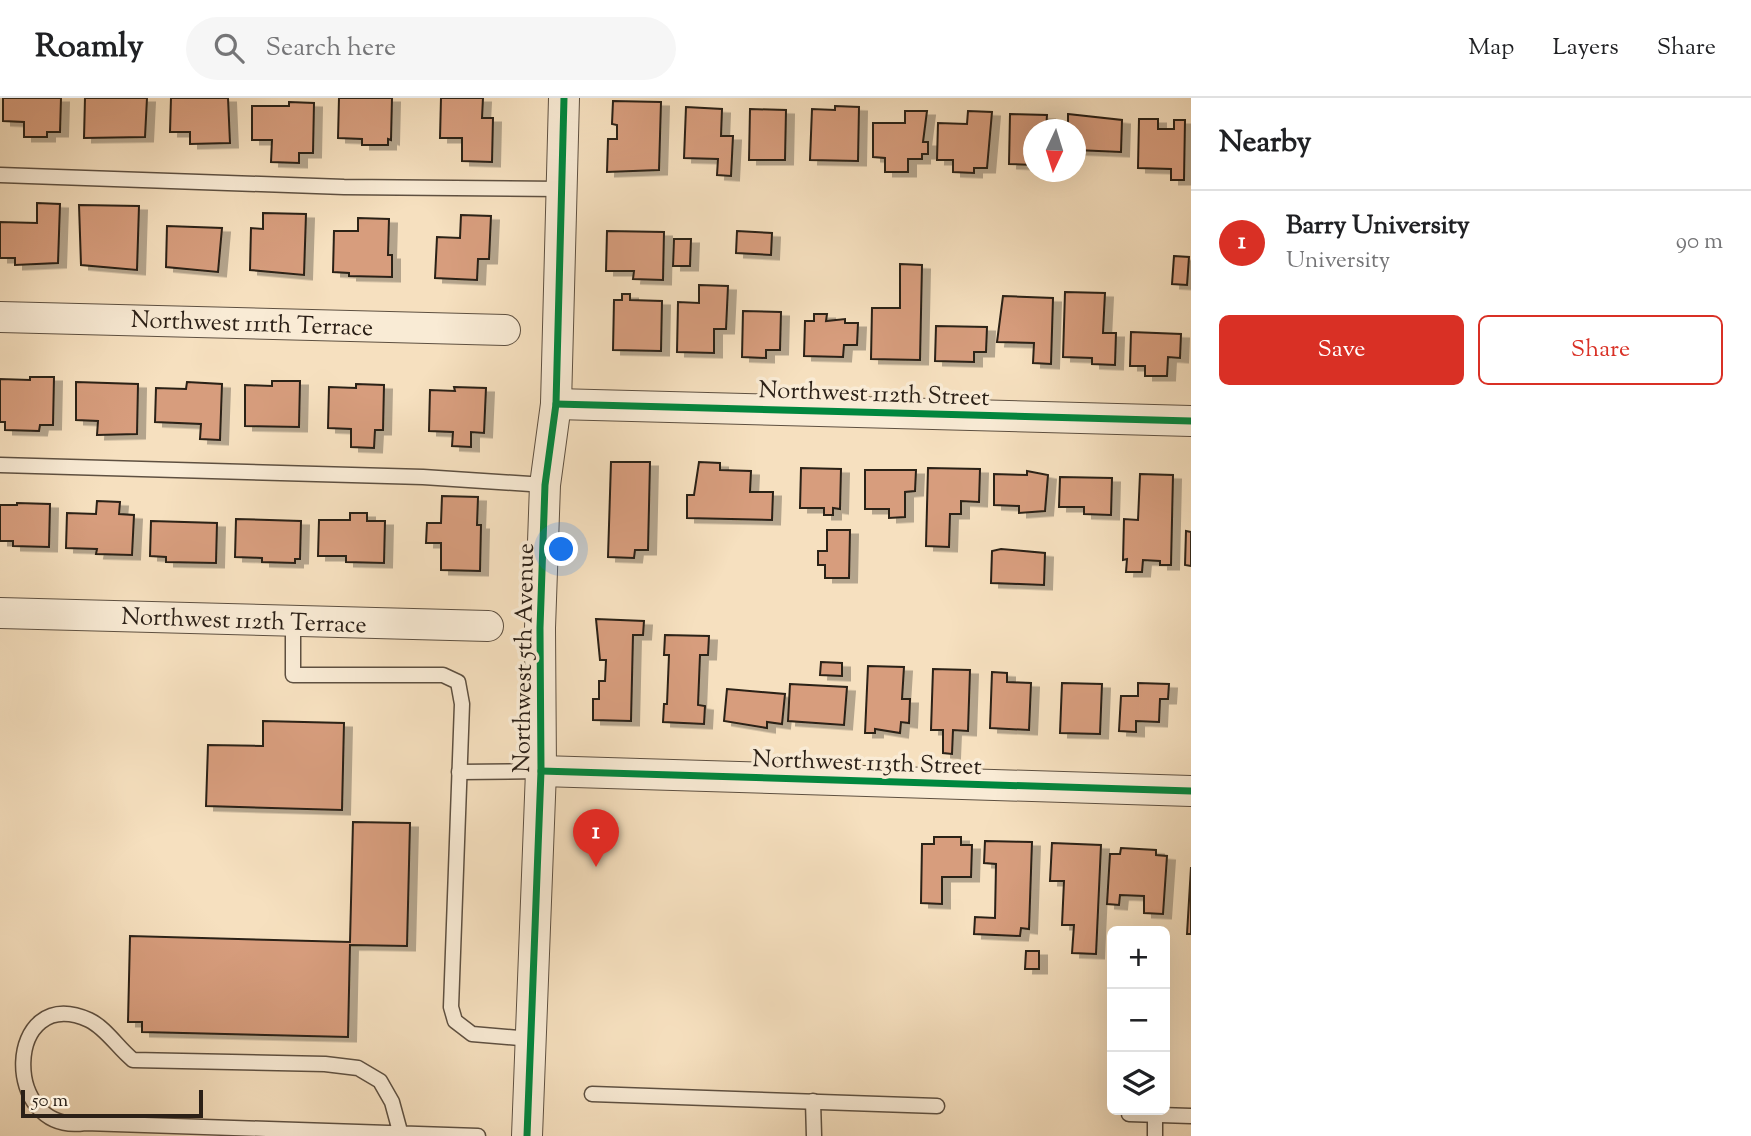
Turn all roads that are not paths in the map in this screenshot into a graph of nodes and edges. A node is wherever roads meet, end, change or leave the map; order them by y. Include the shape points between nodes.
1 (564, 98) edge
2 (0, 175) edge
3 (561, 189) junction
4 (0, 317) edge
5 (505, 330) dead end
6 (556, 404) junction
7 (1191, 421) edge
8 (0, 465) edge
9 (545, 485) junction
10 (0, 613) edge
11 (293, 622) junction
12 (488, 626) dead end
13 (541, 771) junction
14 (459, 772) junction
15 (1191, 791) edge
16 (531, 1038) junction
17 (592, 1094) dead end
18 (813, 1101) junction
19 (937, 1106) dead end
20 (1156, 1115) edge
21 (1170, 1115) edge
22 (1191, 1116) edge
23 (401, 1135) edge
24 (478, 1136) edge
25 (527, 1136) edge
26 (814, 1136) edge
27 (1155, 1136) edge

1 - 3 street, Northwest 5th Avenue
2 - 3 lane
3 - 6 street, Northwest 5th Avenue
4 - 5 street, Northwest 111th Terrace
6 - 7 street, Northwest 112th Street
6 - 9 street, Northwest 5th Avenue
8 - 9 lane via 423,477
9 - 13 street, Northwest 5th Avenue
10 - 11 street, Northwest 112th Terrace
11 - 12 street, Northwest 112th Terrace
11 - 14 lane via 293,675 443,676 458,682 462,704
13 - 14 lane
13 - 15 street, Northwest 113th Street
13 - 16 street, Northwest 5th Avenue
14 - 16 lane via 454,1021 472,1034
16 - 25 street, Northwest 5th Avenue
17 - 18 lane
18 - 19 lane
18 - 26 lane
20 - 27 lane
21 - 22 lane
23 - 23 lane via 392,1102 380,1081 358,1068 132,1060 90,1020 62,1012 39,1021 27,1032 15,1057 14,1075 27,1105 48,1120 70,1125
23 - 24 lane

